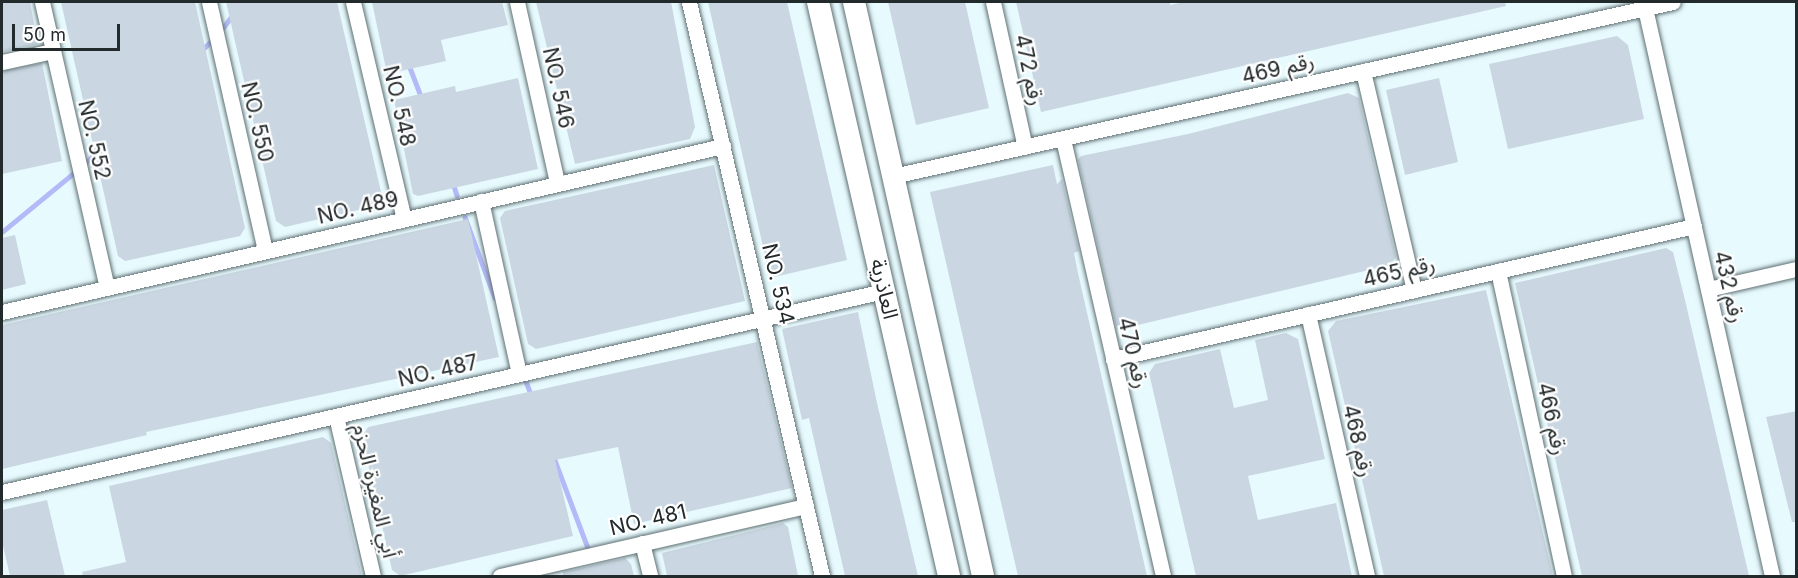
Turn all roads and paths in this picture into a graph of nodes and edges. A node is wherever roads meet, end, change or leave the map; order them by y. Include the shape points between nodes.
1 (42, 2) edge
2 (209, 2) edge
3 (353, 2) edge
4 (517, 2) edge
5 (689, 2) edge
6 (818, 2) edge
7 (854, 2) edge
8 (993, 2) edge
9 (1672, 2) edge
10 (1646, 8) junction
11 (53, 51) junction
12 (2, 62) edge
13 (1363, 71) junction
14 (1063, 139) junction
15 (723, 146) junction
16 (1025, 147) junction
17 (894, 179) junction
18 (557, 183) junction
19 (862, 190) junction
20 (481, 201) junction
21 (404, 219) junction
22 (1694, 226) junction
23 (265, 251) junction
24 (1797, 269) edge
25 (1498, 271) junction
26 (107, 288) junction
27 (1708, 289) junction
28 (1414, 290) junction
29 (884, 291) junction
30 (2, 312) edge
31 (1308, 314) junction
32 (765, 321) junction
33 (1113, 359) junction
34 (519, 374) junction
35 (336, 416) junction
36 (2, 492) edge
37 (806, 506) junction
38 (642, 543) junction
39 (373, 576) edge
40 (500, 576) edge
41 (650, 576) edge
42 (822, 576) edge
43 (949, 576) edge
44 (983, 576) edge
45 (1163, 576) edge
46 (1367, 576) edge
47 (1564, 576) edge
48 (1772, 576) edge

1 - 11 street, NO. 552
2 - 23 street, NO. 550
3 - 21 street, NO. 548
4 - 18 street, NO. 546
5 - 15 street, NO. 534
6 - 19 street, العاذرية
7 - 17 street, العاذرية
8 - 16 street, رقم 472
9 - 10 street, رقم 469
10 - 13 street, رقم 469
10 - 22 street, رقم 432
11 - 12 street
11 - 26 street, NO. 552
13 - 14 street, رقم 469
13 - 28 street
14 - 16 street, رقم 469
14 - 33 street, رقم 470
15 - 18 street, NO. 489
15 - 32 street, NO. 534
16 - 17 street, رقم 469
17 - 19 street
17 - 44 street, العاذرية
18 - 20 street, NO. 489
19 - 29 street, العاذرية
20 - 21 street, NO. 489
20 - 34 street
21 - 23 street, NO. 489
22 - 25 street, رقم 465
22 - 27 street, رقم 432
23 - 26 street, NO. 489
24 - 27 street
25 - 28 street, رقم 465
25 - 47 street, رقم 466
26 - 30 street, NO. 489
27 - 48 street, رقم 432
28 - 31 street, رقم 465
29 - 32 street, NO. 487
29 - 43 street, العاذرية
31 - 33 street, رقم 465
31 - 46 street, رقم 468
32 - 34 street, NO. 487
32 - 37 street, NO. 534
33 - 45 street, رقم 470
34 - 35 street, NO. 487
35 - 36 street, NO. 487
35 - 39 street, أبي المغيرة الحزم
37 - 38 street, NO. 481
37 - 42 street, NO. 534
38 - 40 street, NO. 481
38 - 41 street

